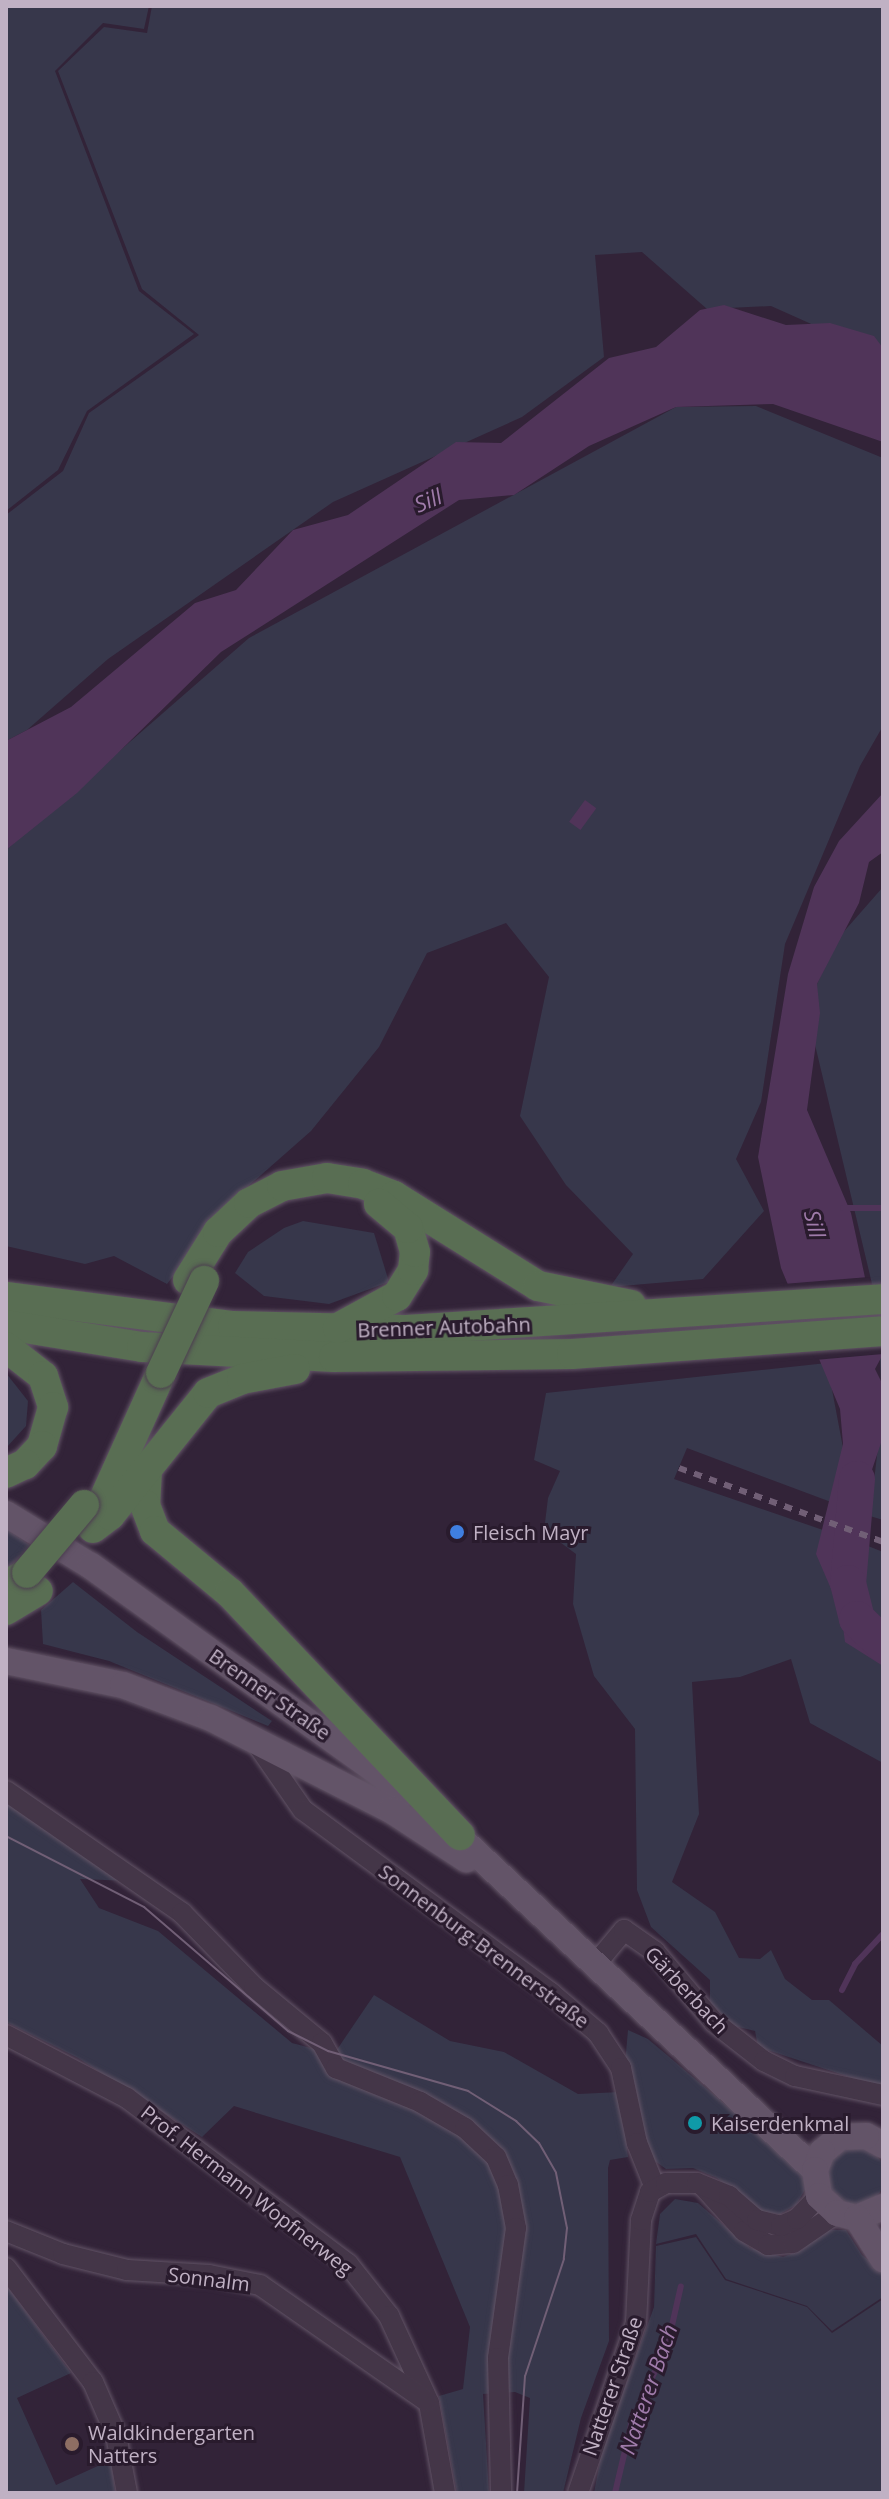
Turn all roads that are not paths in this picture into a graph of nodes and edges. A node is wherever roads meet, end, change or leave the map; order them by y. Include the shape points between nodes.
1 (196, 1281) junction
2 (6, 1297) edge
3 (883, 1299) edge
4 (569, 1309) junction
5 (6, 1325) edge
6 (883, 1331) edge
7 (334, 1344) junction
8 (6, 1347) edge
9 (147, 1470) junction
10 (6, 1473) edge
11 (6, 1514) edge
12 (97, 1514) junction
13 (24, 1583) edge
14 (6, 1610) edge
15 (6, 1661) edge
16 (255, 1741) junction
17 (6, 1791) edge
18 (460, 1835) junction
19 (519, 1894) junction
20 (594, 1966) junction
21 (6, 2035) edge
22 (883, 2095) edge
23 (755, 2114) junction
24 (829, 2144) junction
25 (883, 2145) edge
26 (815, 2170) junction
27 (655, 2188) junction
28 (860, 2213) edge
29 (6, 2231) edge
30 (883, 2259) edge
31 (6, 2268) edge
32 (429, 2403) junction
33 (127, 2493) edge
34 (445, 2493) edge
35 (501, 2493) edge
36 (578, 2493) edge

1 - 4 highway via 218,1232 249,1203 282,1186 327,1178 385,1192
1 - 7 highway via 240,1228 278,1203 331,1193 373,1201 408,1228 415,1252 413,1270 397,1296
1 - 12 highway
2 - 7 highway, Brenner Autobahn
3 - 4 highway via 708,1313
4 - 7 highway, Brenner Autobahn
5 - 7 highway, Brenner Autobahn via 142,1347
6 - 7 highway, Brenner Autobahn via 572,1354
7 - 9 highway via 208,1393 184,1416
8 - 10 highway via 43,1376 53,1407 42,1446 25,1464
9 - 12 highway
9 - 18 highway via 145,1505 155,1531 230,1593
11 - 18 main road, Brenner Straße via 91,1566 353,1752
12 - 13 highway
13 - 14 highway
15 - 16 main road, Brenner Straße via 123,1685
16 - 19 main road, Brenner Straße via 391,1810
16 - 27 street, Sonnenburg-Brennerstraße via 303,1810 598,2033 621,2068 637,2143
17 - 35 street via 182,1913 254,1987 322,2043 336,2068 420,2102 465,2128 496,2157 516,2228 498,2358
18 - 19 main road, Brenner Straße
19 - 20 main road, Brenner Straße
20 - 22 street, Gärberbach via 624,1930 655,1952 714,2022 764,2061 795,2076
20 - 23 main road, Brenner Straße
21 - 32 street, Prof. Hermann Wopfnerweg via 127,2098 338,2255 389,2316
23 - 24 main road, Brenner Straße
23 - 26 main road, Brenner Straße
24 - 25 main road via 853,2134
24 - 26 main road
26 - 28 main road
27 - 28 street via 678,2181 703,2186 729,2196 772,2225
27 - 36 street, Natterer Straße via 642,2210 636,2323
28 - 30 main road
29 - 32 street, Sonnalm via 63,2254 127,2270 209,2275 260,2285
31 - 33 street via 98,2392 116,2435
32 - 34 street, Prof. Hermann Wopfnerweg

